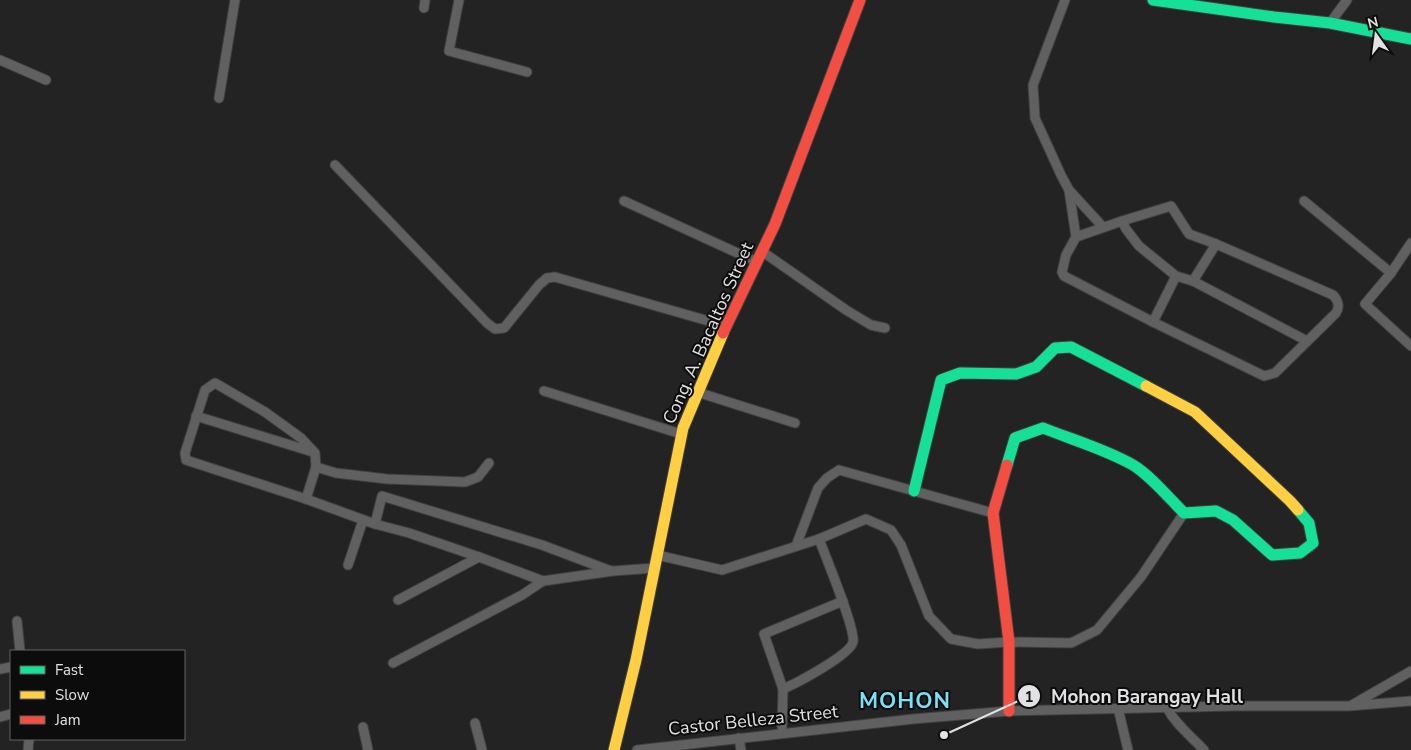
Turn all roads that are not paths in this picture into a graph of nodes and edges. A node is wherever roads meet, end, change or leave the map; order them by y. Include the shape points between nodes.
1 (235, 0) edge
2 (459, 0) edge
3 (860, 0) edge
4 (1065, 0) edge
5 (1153, 0) edge
6 (1347, 0) edge
7 (1330, 23) junction
8 (1411, 39) edge
9 (0, 60) edge
10 (527, 72) dead end
11 (46, 80) dead end
12 (218, 98) dead end
13 (335, 165) dead end
14 (1069, 190) junction
15 (624, 201) dead end
16 (1304, 201) dead end
17 (1122, 221) junction
18 (1103, 227) junction
19 (1076, 237) junction
20 (1411, 243) edge
21 (1216, 244) junction
22 (762, 252) junction
23 (757, 262) junction
24 (1391, 273) junction
25 (1176, 276) junction
26 (1193, 281) junction
27 (1153, 322) junction
28 (726, 326) junction
29 (885, 328) dead end
30 (1307, 341) junction
31 (1411, 346) edge
32 (544, 391) dead end
33 (697, 392) junction
34 (196, 416) junction
35 (795, 423) dead end
36 (681, 434) junction
37 (315, 453) junction
38 (489, 463) dead end
39 (316, 467) junction
40 (387, 479) junction
41 (914, 490) junction
42 (382, 496) junction
43 (306, 499) junction
44 (993, 513) junction
45 (1184, 513) junction
46 (363, 520) junction
47 (375, 524) junction
48 (818, 539) junction
49 (796, 546) junction
50 (657, 555) junction
51 (479, 556) junction
52 (348, 565) dead end
53 (654, 568) junction
54 (613, 572) junction
55 (542, 581) junction
56 (398, 600) dead end
57 (842, 601) junction
58 (17, 620) dead end
59 (1009, 642) junction
60 (20, 650) edge
61 (393, 663) dead end
62 (1411, 671) edge
63 (783, 689) junction
64 (1411, 701) edge
65 (1349, 706) junction
66 (1118, 708) junction
67 (1168, 708) junction
68 (1009, 712) junction
69 (474, 723) dead end
70 (363, 727) dead end
71 (782, 727) dead end
72 (739, 738) junction
73 (368, 750) edge
74 (482, 750) edge
75 (614, 750) edge
76 (637, 750) edge
77 (741, 750) edge
78 (1128, 750) edge
79 (1204, 750) edge

1 - 12 street
2 - 10 street via 450,51
3 - 22 street, Cong. A. Bacaltos Street via 802,158
4 - 14 street via 1038,68 1033,92 1035,118
5 - 7 street
6 - 7 street
7 - 8 street
9 - 11 street
13 - 28 street via 495,329 504,328 539,285 547,278 555,277
14 - 18 street
14 - 19 street
15 - 23 street
16 - 24 street
17 - 18 street
17 - 21 street via 1171,206 1189,234
17 - 25 street via 1139,246
18 - 19 street
19 - 27 street via 1066,255 1064,276
20 - 24 street
21 - 26 street
21 - 30 street via 1335,297 1338,311
22 - 23 street, Cong. A. Bacaltos Street
22 - 29 street via 846,310 871,325
23 - 28 street, Cong. A. Bacaltos Street
24 - 31 street via 1364,304
25 - 26 street
25 - 27 street
26 - 30 street
27 - 30 street via 1264,376 1275,373
28 - 33 street, Cong. A. Bacaltos Street
32 - 36 street
33 - 35 street
33 - 36 street, Cong. A. Bacaltos Street
34 - 37 street
34 - 37 street via 205,390 215,383 265,412 301,438
34 - 43 street via 185,453 186,460
36 - 50 street, Cong. A. Bacaltos Street
37 - 39 street
38 - 40 street via 478,477 465,482
39 - 40 street via 336,473
39 - 43 street
40 - 42 street
41 - 44 street
41 - 45 street via 940,380 960,373 1016,374 1036,367 1054,348 1070,347 1195,412 1310,523 1313,543 1300,553 1272,555 1233,520 1216,512
41 - 49 street via 839,470 818,488
42 - 47 street
42 - 54 street via 542,545
43 - 46 street
44 - 45 street via 1015,438 1043,428 1134,466
44 - 59 street
45 - 59 street via 1141,577 1097,630 1071,643
46 - 47 street
46 - 52 street
47 - 51 street
48 - 49 street
48 - 57 street
48 - 59 street via 866,519 892,530 929,616 951,639 978,644
49 - 50 street via 722,570
50 - 53 street, Cong. A. Bacaltos Street
51 - 55 street
51 - 56 street
53 - 54 street
53 - 75 street, Cong. A. Bacaltos Street
54 - 55 street
55 - 61 street via 522,595
57 - 63 street via 853,636 850,648 811,675
57 - 63 street via 764,634
58 - 60 street
59 - 68 street
62 - 65 street
63 - 71 street
64 - 65 street, Castor Belleza Street
65 - 67 street, Castor Belleza Street
66 - 67 street, Castor Belleza Street
66 - 68 street, Castor Belleza Street
66 - 78 street
67 - 79 street via 1173,718
68 - 72 street, Castor Belleza Street
69 - 74 street
70 - 73 street
72 - 76 street, Castor Belleza Street
72 - 77 street

